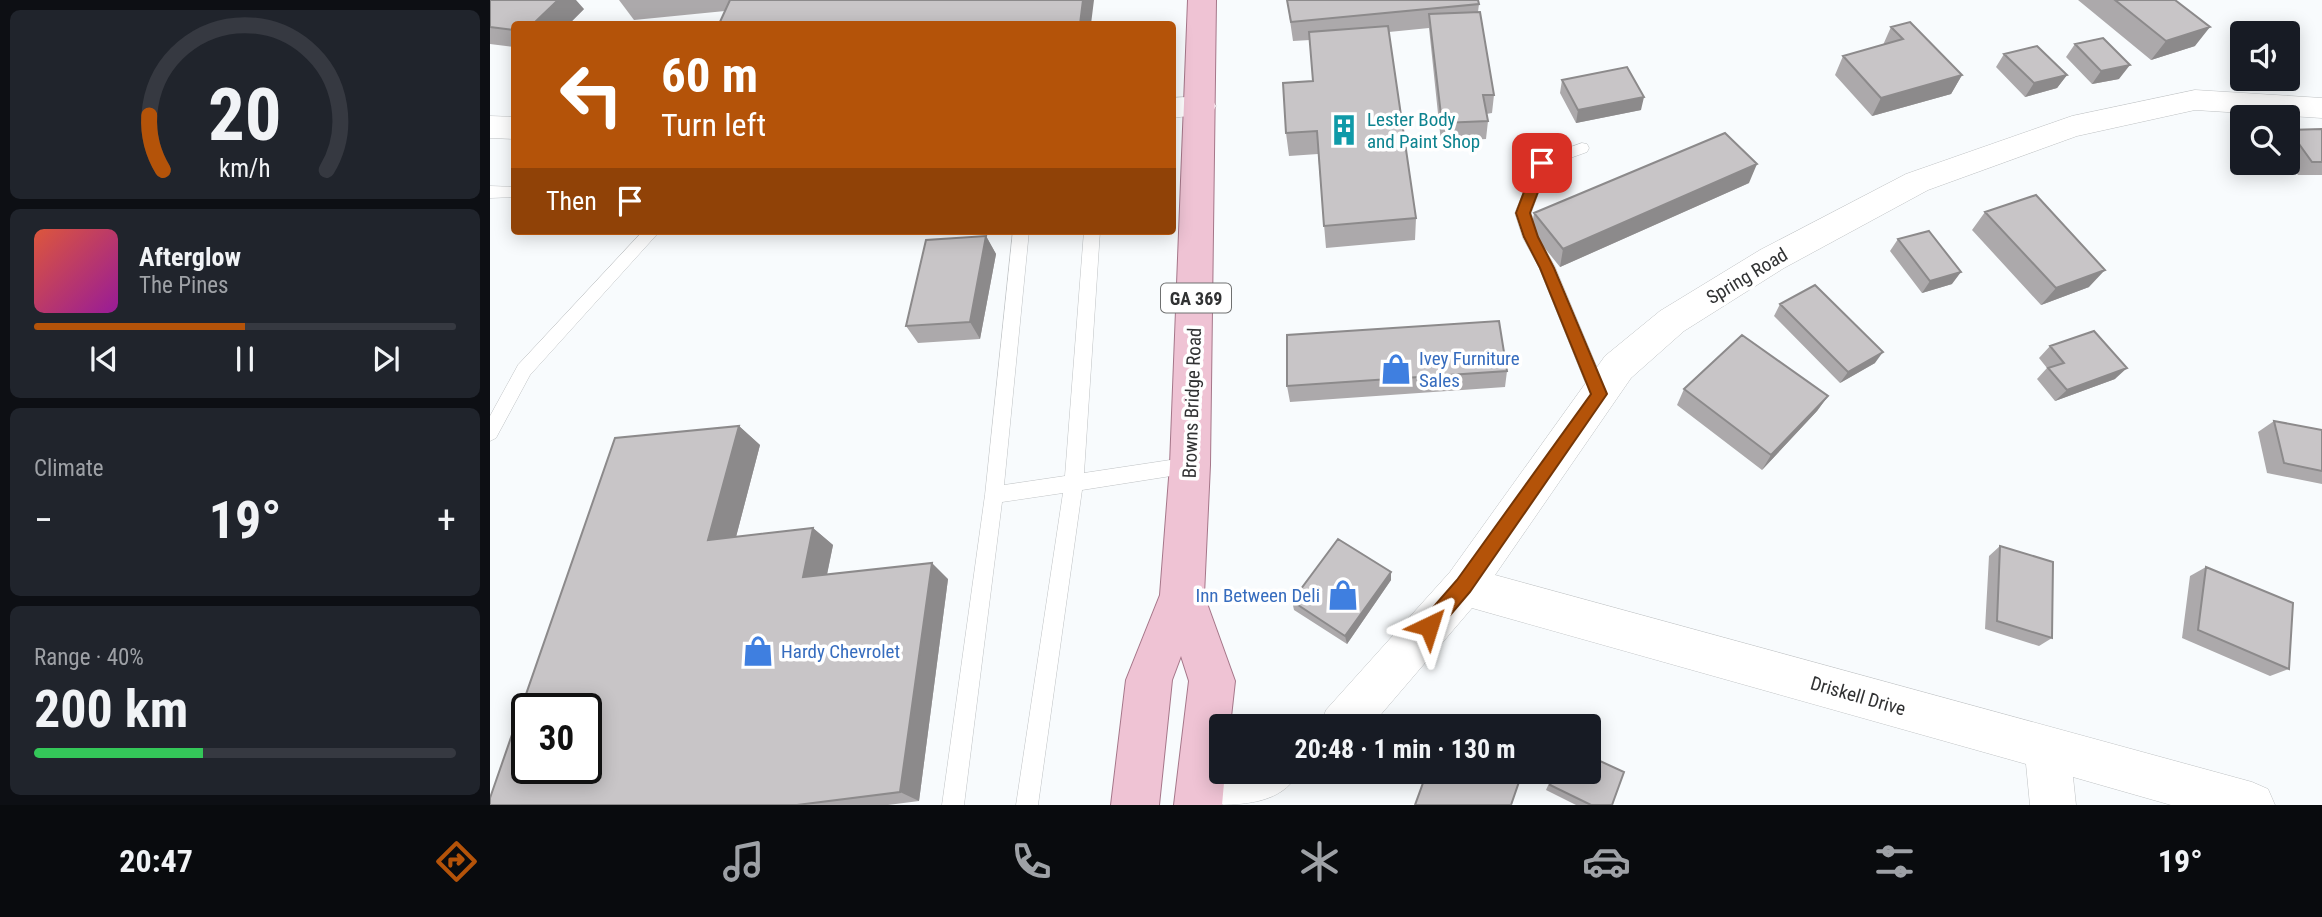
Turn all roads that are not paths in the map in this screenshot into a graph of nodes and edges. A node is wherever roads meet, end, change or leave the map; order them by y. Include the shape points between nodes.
1 (1202, 0) edge
2 (1187, 107) edge
3 (2322, 108) edge
4 (490, 127) edge
5 (511, 128) edge
6 (1582, 148) dead end
7 (490, 192) edge
8 (511, 192) edge
9 (648, 235) edge
10 (1021, 235) edge
11 (1092, 235) edge
12 (1599, 394) junction
13 (490, 433) edge
14 (1190, 465) junction
15 (1074, 483) junction
16 (995, 495) junction
17 (1464, 586) junction
18 (1182, 595) junction
19 (1352, 714) edge
20 (2047, 748) junction
21 (1258, 784) edge
22 (953, 805) edge
23 (1027, 805) edge
24 (1135, 805) edge
25 (1198, 805) edge
26 (1226, 805) edge
27 (2053, 805) edge
28 (2252, 805) edge

1 - 2 main road, Browns Bridge Road / GA 369
2 - 14 main road, Browns Bridge Road / GA 369
3 - 12 street, Spring Road via 2195,100 2072,127 1917,183 1772,259 1672,321 1618,367
4 - 5 street
6 - 12 lane via 1542,163 1523,213
7 - 8 lane
9 - 13 lane via 523,370
10 - 16 lane
11 - 15 lane
12 - 17 street, Spring Road
14 - 15 lane
14 - 18 main road, Browns Bridge Road / GA 369
15 - 16 lane
15 - 23 lane
16 - 22 lane
17 - 19 street, Spring Road
17 - 20 street, Driskell Drive
18 - 24 main road, Browns Bridge Road / GA 369 via 1149,680
18 - 25 main road, Browns Bridge Road / GA 369 via 1212,681
20 - 27 street
20 - 28 street, Driskell Drive
21 - 26 street

